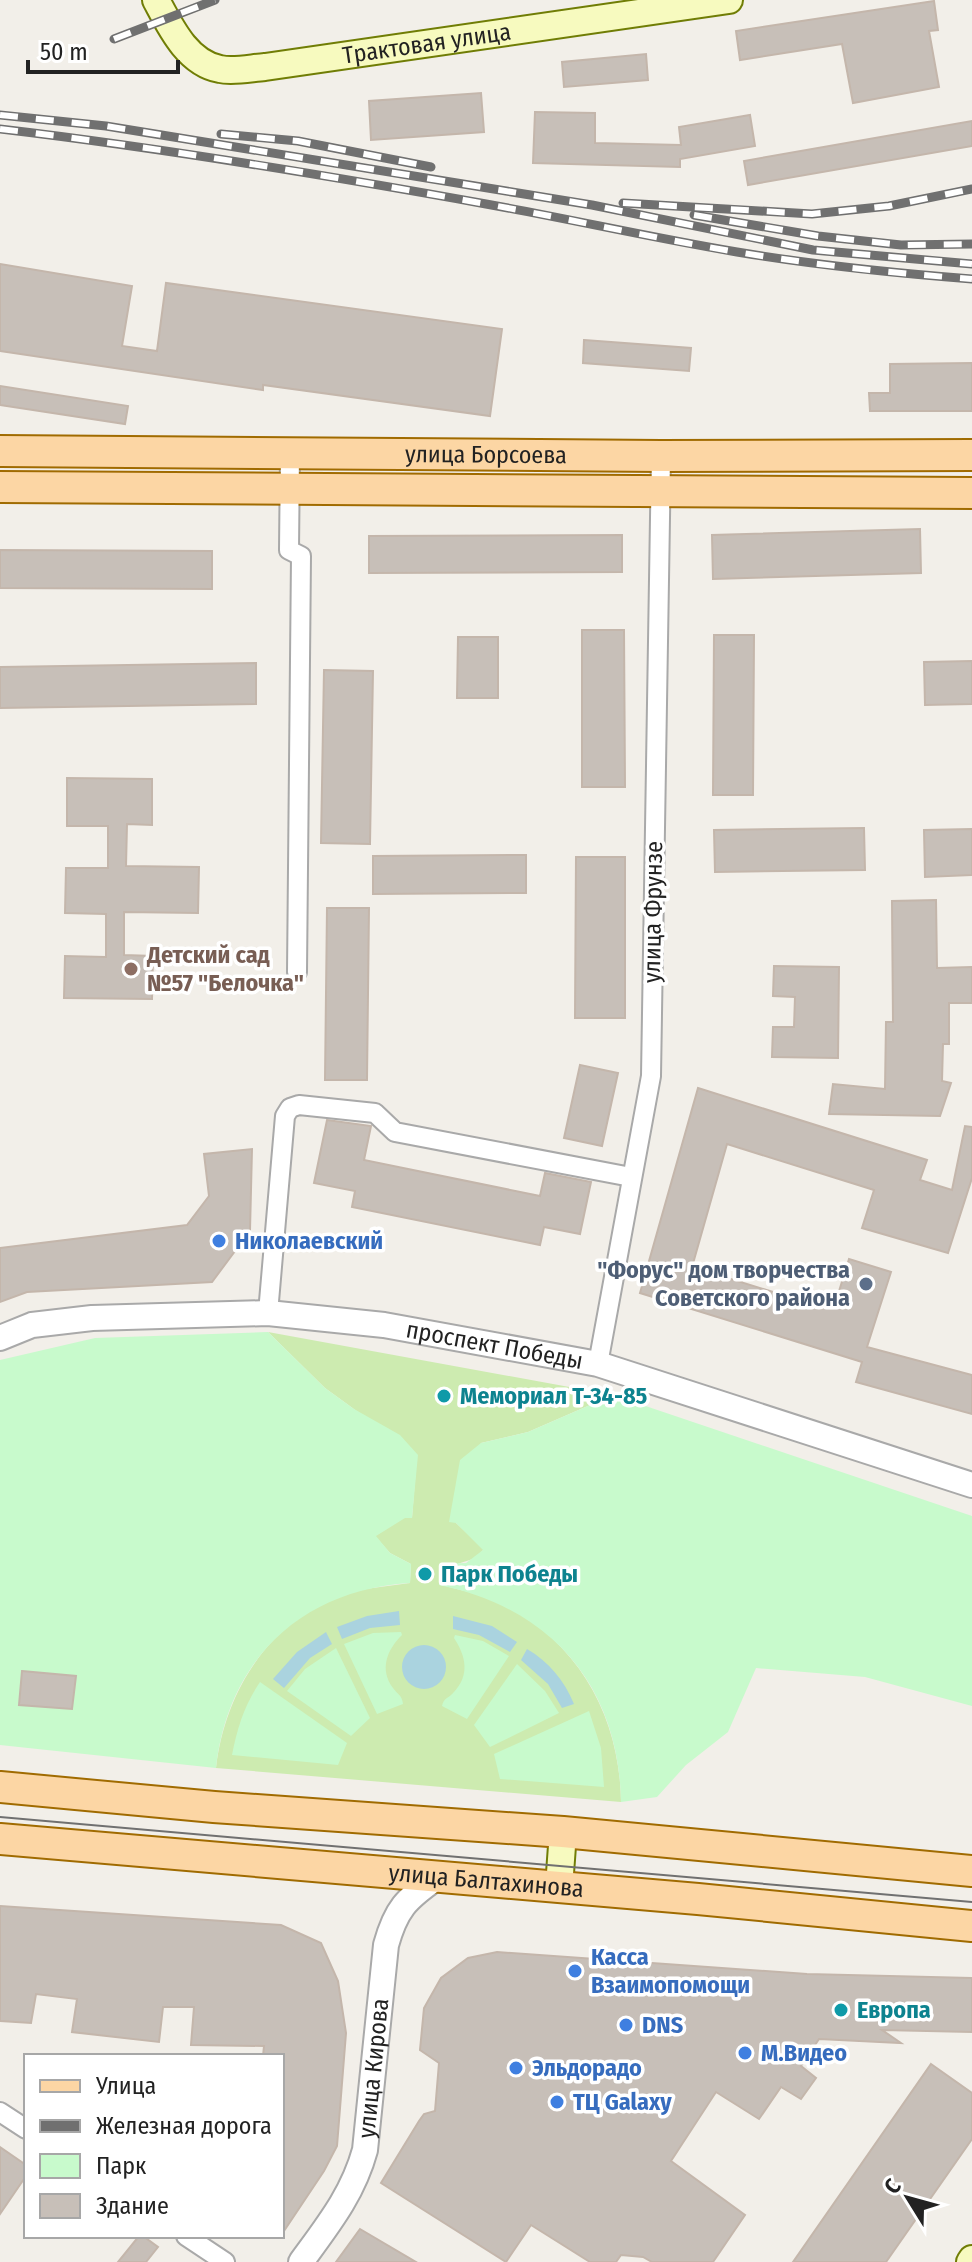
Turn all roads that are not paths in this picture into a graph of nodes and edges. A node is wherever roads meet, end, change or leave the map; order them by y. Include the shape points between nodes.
1 (729, 0) edge
2 (156, 1) edge
3 (0, 451) edge
4 (290, 453) junction
5 (972, 455) edge
6 (661, 456) junction
7 (0, 487) edge
8 (291, 487) junction
9 (660, 491) junction
10 (972, 493) edge
11 (297, 972) dead end
12 (631, 1177) junction
13 (268, 1313) junction
14 (0, 1338) edge
15 (598, 1364) junction
16 (972, 1485) edge
17 (0, 1787) edge
18 (563, 1832) junction
19 (0, 1839) edge
20 (972, 1871) edge
21 (436, 1878) junction
22 (559, 1887) junction
23 (972, 1926) edge
24 (0, 2112) edge
25 (24, 2128) edge
26 (189, 2238) edge
27 (225, 2262) edge
28 (301, 2262) edge

1 - 2 main road, Трактовая улица via 220,70 200,61 178,38
3 - 4 main road, улица Борсоева
4 - 6 main road, улица Борсоева
4 - 8 street
5 - 6 main road, улица Борсоева
6 - 9 street, улица Фрунзе
7 - 8 main road, улица Борсоева
8 - 9 main road, улица Борсоева
8 - 11 street via 289,550 301,556
9 - 10 main road, улица Борсоева
9 - 12 street, улица Фрунзе via 651,1076
12 - 13 street via 395,1132 375,1113 290,1108 285,1116
12 - 15 street, улица Фрунзе
13 - 14 street, проспект Победы via 92,1318 32,1325
13 - 15 street, проспект Победы via 384,1325
15 - 16 street, проспект Победы
17 - 18 main road
18 - 20 main road
18 - 22 main road
19 - 21 main road, улица Балтахинова
21 - 22 main road, улица Балтахинова
21 - 28 street, улица Кирова via 406,1900 392,1922 365,2150 357,2179
22 - 23 main road, улица Балтахинова
24 - 25 street
26 - 27 street

